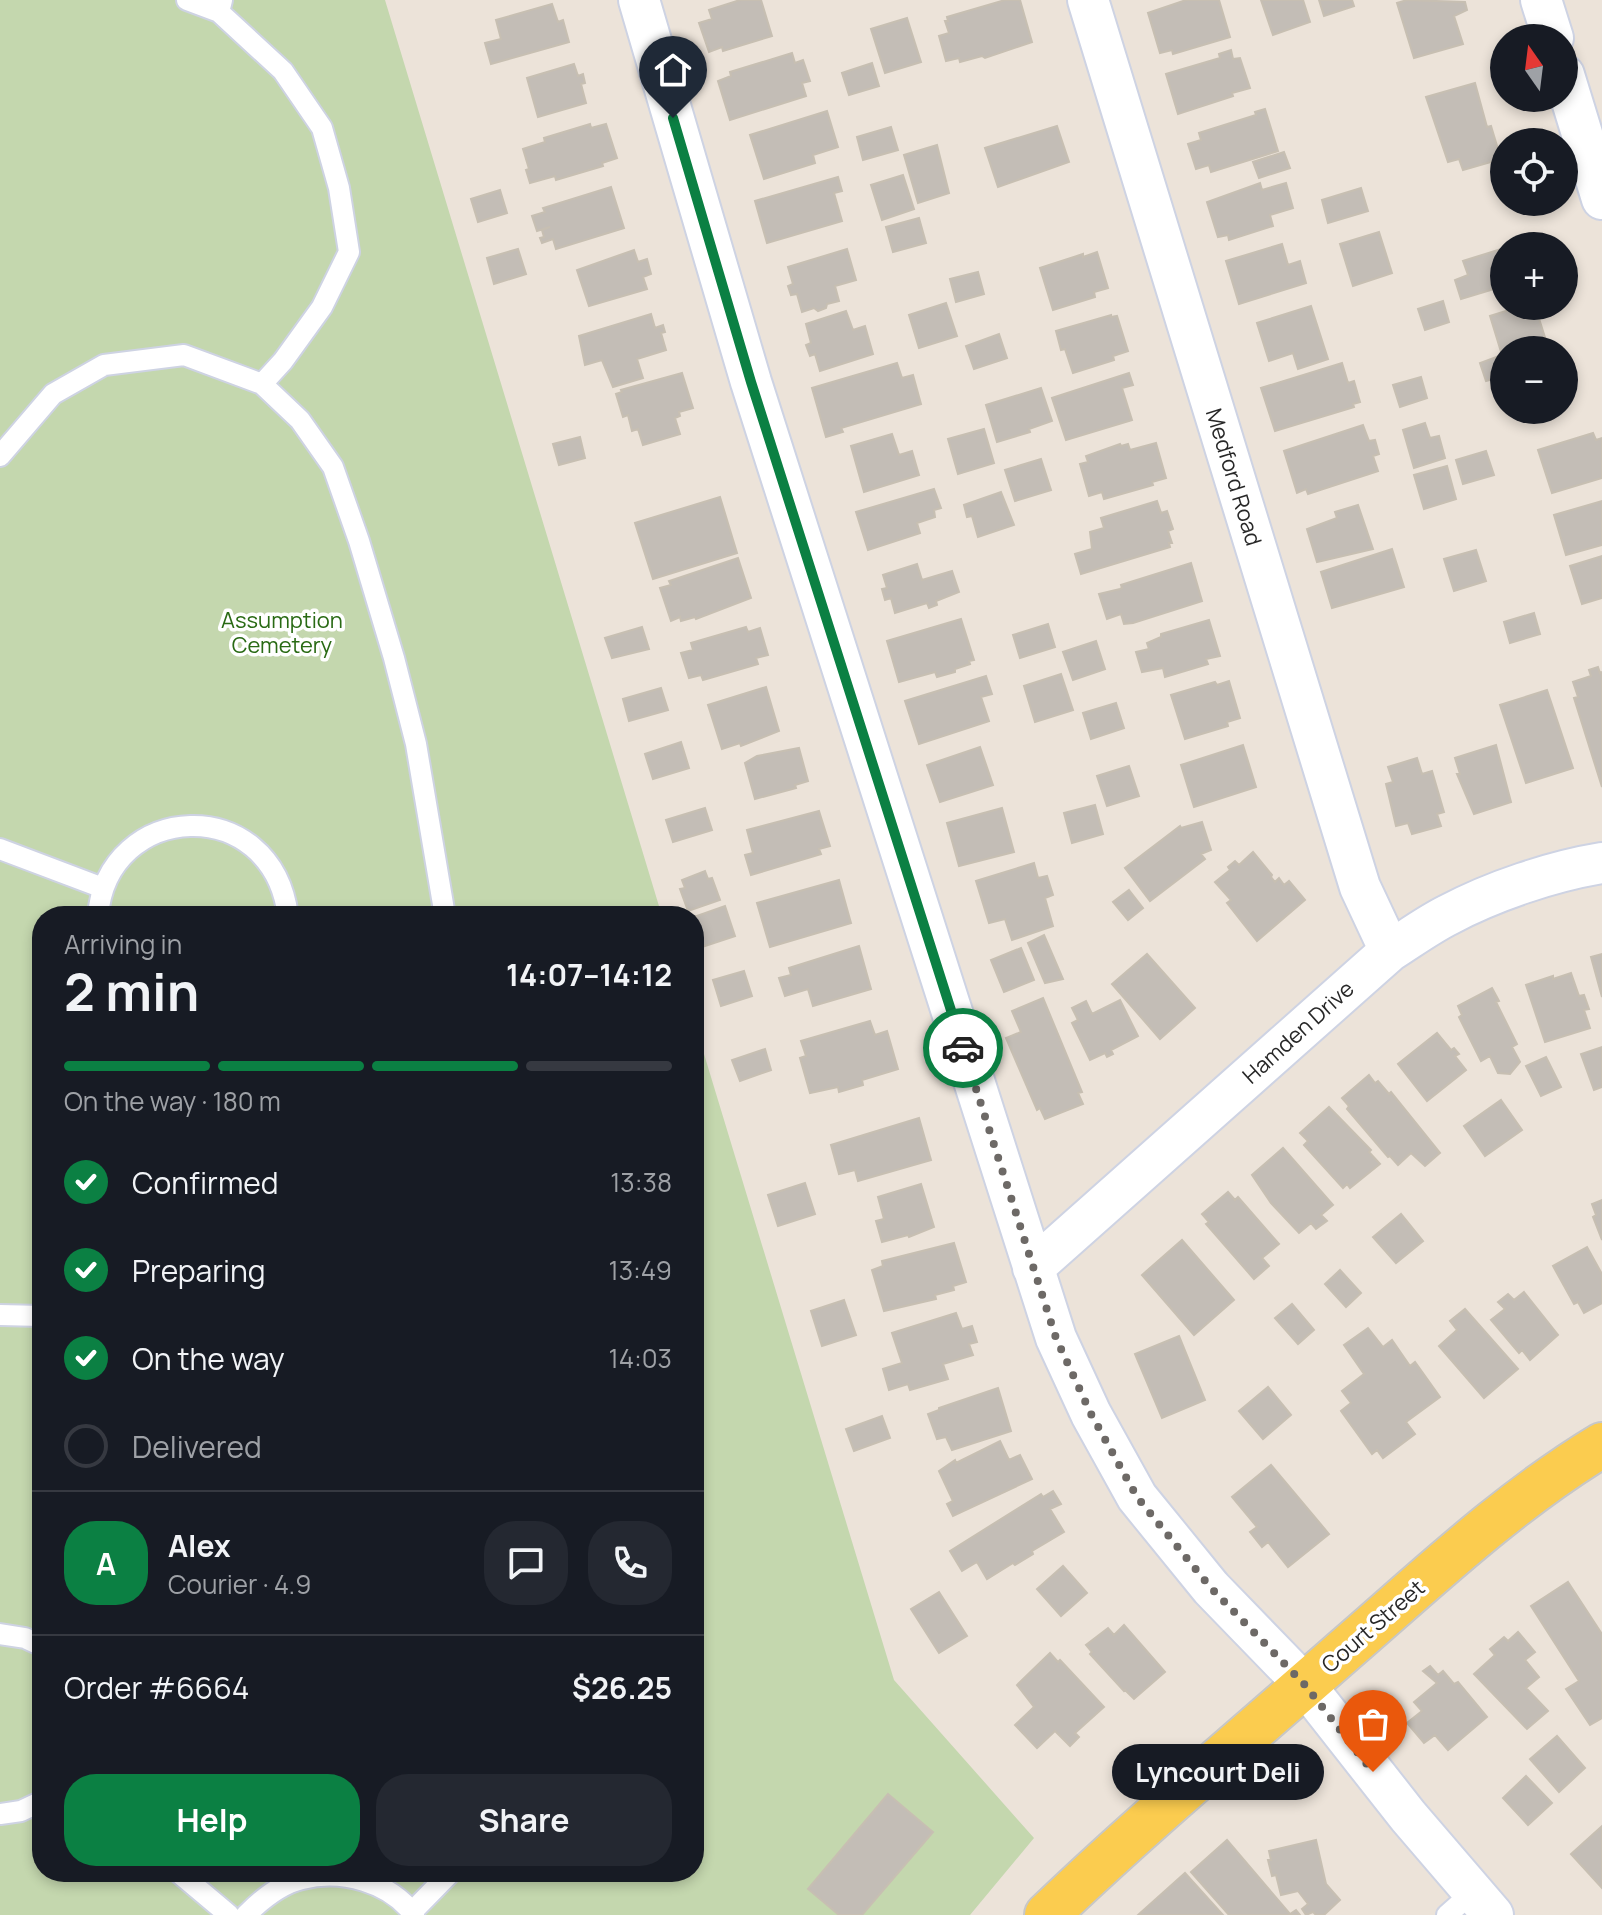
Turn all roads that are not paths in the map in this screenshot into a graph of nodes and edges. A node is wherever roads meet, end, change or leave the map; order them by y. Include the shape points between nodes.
1 (187, 0) edge
2 (639, 0) edge
3 (1088, 0) edge
4 (1541, 0) edge
5 (220, 6) edge
6 (1549, 24) edge
7 (1575, 112) edge
8 (1602, 199) edge
9 (262, 384) junction
10 (0, 456) edge
11 (0, 849) edge
12 (1602, 863) edge
13 (103, 888) junction
14 (100, 906) edge
15 (287, 906) edge
16 (443, 906) edge
17 (1390, 951) junction
18 (1033, 1268) junction
19 (0, 1315) edge
20 (32, 1316) edge
21 (1602, 1445) edge
22 (0, 1634) edge
23 (32, 1641) edge
24 (1305, 1685) junction
25 (32, 1806) edge
26 (0, 1814) edge
27 (190, 1882) edge
28 (295, 1882) edge
29 (393, 1882) edge
30 (442, 1882) edge
31 (1471, 1907) edge
32 (413, 1914) edge
33 (229, 1915) edge
34 (246, 1915) edge
35 (1047, 1915) edge

1 - 5 lane
2 - 18 street via 751,382
3 - 17 street, Medford Road via 1360,887
4 - 6 street
5 - 9 lane via 283,71 322,128 349,252 322,307
7 - 8 street
9 - 10 lane via 184,355 104,365 53,394
9 - 16 lane via 300,420 333,467 359,541 416,744
11 - 13 lane
12 - 17 street, Hamden Drive via 1505,891 1449,914
13 - 14 lane
13 - 15 lane via 117,862 139,842 166,829 196,825 225,830 251,845 272,866
17 - 18 street, Hamden Drive
18 - 24 street via 1091,1414 1137,1497 1211,1588
19 - 20 lane
21 - 24 main road, Court Street via 1471,1541
22 - 23 lane
24 - 31 street via 1408,1816
24 - 35 main road, Court Street
25 - 26 lane
27 - 33 lane
28 - 34 lane via 266,1895
29 - 32 lane
30 - 32 lane

